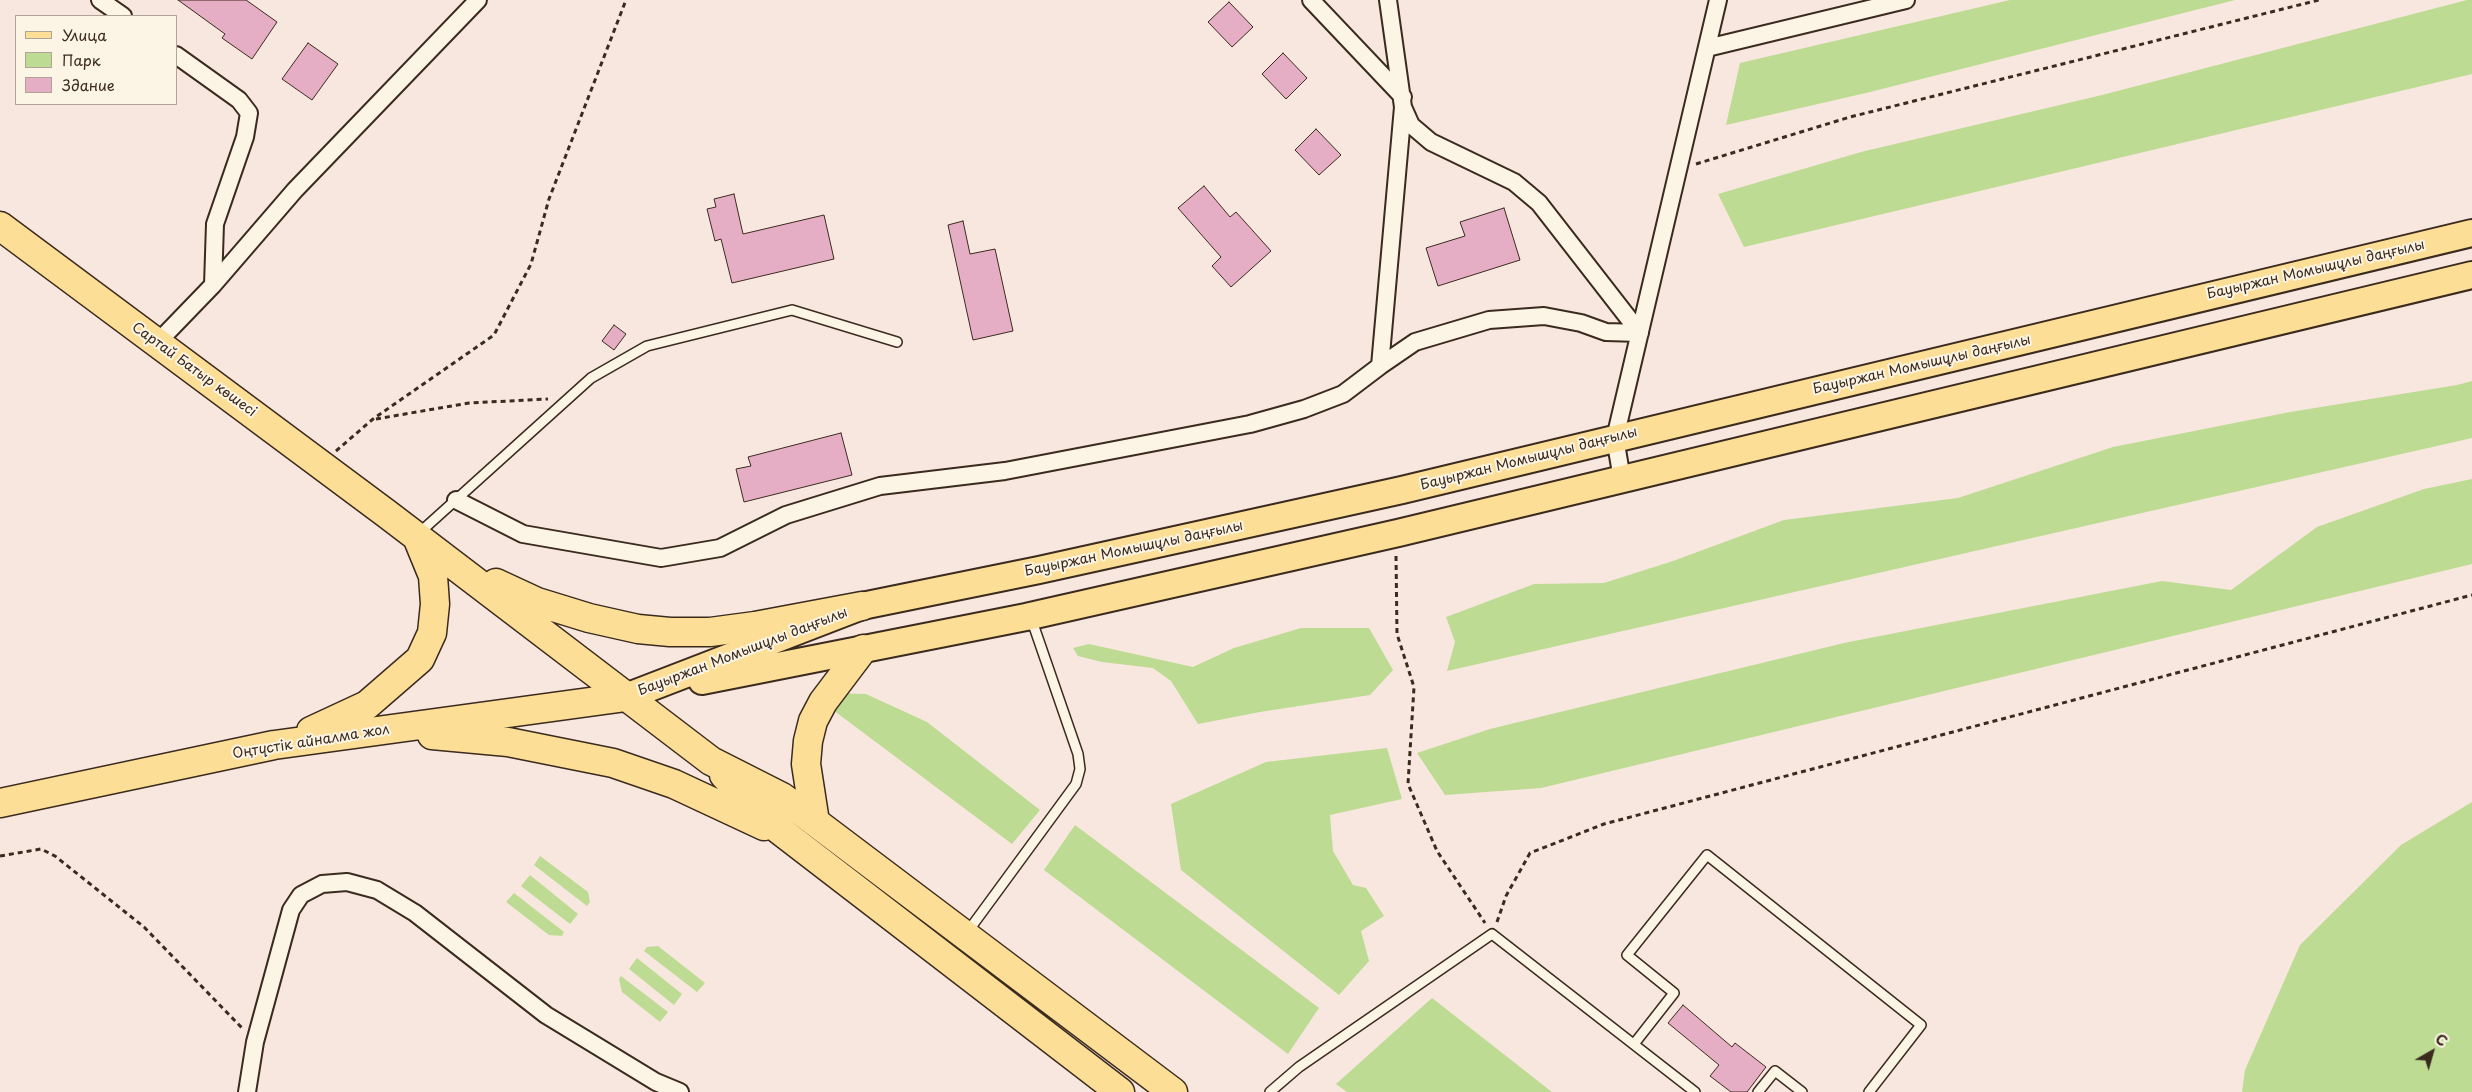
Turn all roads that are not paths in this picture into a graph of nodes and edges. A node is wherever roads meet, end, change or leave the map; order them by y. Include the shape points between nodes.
1 (100, 0) edge
2 (478, 0) edge
3 (1311, 0) edge
4 (1388, 0) edge
5 (1718, 0) edge
6 (1906, 0) edge
7 (122, 15) edge
8 (1707, 48) junction
9 (178, 56) edge
10 (1403, 102) junction
11 (0, 226) edge
12 (2472, 233) edge
13 (2472, 275) edge
14 (213, 285) junction
15 (1640, 333) junction
16 (897, 342) dead end
17 (156, 343) junction
18 (1380, 366) junction
19 (1615, 438) junction
20 (1622, 479) junction
21 (456, 500) junction
22 (416, 536) junction
23 (862, 606) junction
24 (1030, 616) junction
25 (863, 649) junction
26 (626, 697) junction
27 (384, 730) junction
28 (274, 745) junction
29 (711, 761) junction
30 (0, 803) edge
31 (815, 822) junction
32 (794, 842) junction
33 (964, 936) junction
34 (1634, 1044) junction
35 (247, 1092) edge
36 (680, 1092) edge
37 (1120, 1092) edge
38 (1172, 1092) edge
39 (1270, 1092) edge
40 (1696, 1092) edge
41 (1758, 1092) edge
42 (1802, 1092) edge
43 (1869, 1092) edge

1 - 7 street
2 - 14 street via 295,190
3 - 10 street
4 - 10 street
5 - 8 street
6 - 8 street
8 - 15 street
9 - 14 street via 239,100 249,112 245,137 215,224
10 - 15 street via 1411,125 1431,142 1514,182 1539,203
10 - 18 street
11 - 17 highway, Сартай Батыр көшесі
12 - 19 main road, Бауыржан Момышұлы даңғылы
13 - 20 main road, Бауыржан Момышұлы даңғылы
14 - 17 street
15 - 18 street via 1606,332 1544,316 1489,320 1415,342
15 - 19 street
16 - 21 lane via 792,310 647,346 591,378
17 - 22 highway, Сартай Батыр көшесі
18 - 21 street via 1343,394 1304,410 1250,424 1005,471 880,486 786,515 720,548 661,558 523,534
19 - 20 street
19 - 23 main road, Бауыржан Момышұлы даңғылы via 1402,490
20 - 24 main road, Бауыржан Момышұлы даңғылы
21 - 22 lane
22 - 23 highway via 488,580 536,602 638,629 710,632
22 - 26 highway
22 - 28 highway via 433,576 435,604 432,634 420,658 367,705
23 - 26 main road, Бауыржан Момышұлы даңғылы
24 - 25 main road, Бауыржан Момышұлы даңғылы
24 - 33 lane via 1078,754 1080,769 1076,784
25 - 26 main road, Бауыржан Момышұлы даңғылы
25 - 31 highway via 823,702 813,721 806,764
26 - 27 highway, Оңтүстік айналма жол
26 - 29 highway
27 - 28 highway, Оңтүстік айналма жол
27 - 32 highway via 508,742 613,763 674,784
28 - 30 highway, Оңтүстік айналма жол
29 - 31 highway via 782,797
29 - 32 highway via 765,819
31 - 33 highway
32 - 37 highway
33 - 38 highway
34 - 39 lane via 1492,934 1299,1067
34 - 40 lane
34 - 43 lane via 1674,993 1627,955 1707,855 1921,1025
35 - 36 street via 255,1042 291,910 301,895 322,884 347,882 377,890 415,913 546,1016 656,1082
41 - 42 lane via 1775,1071

